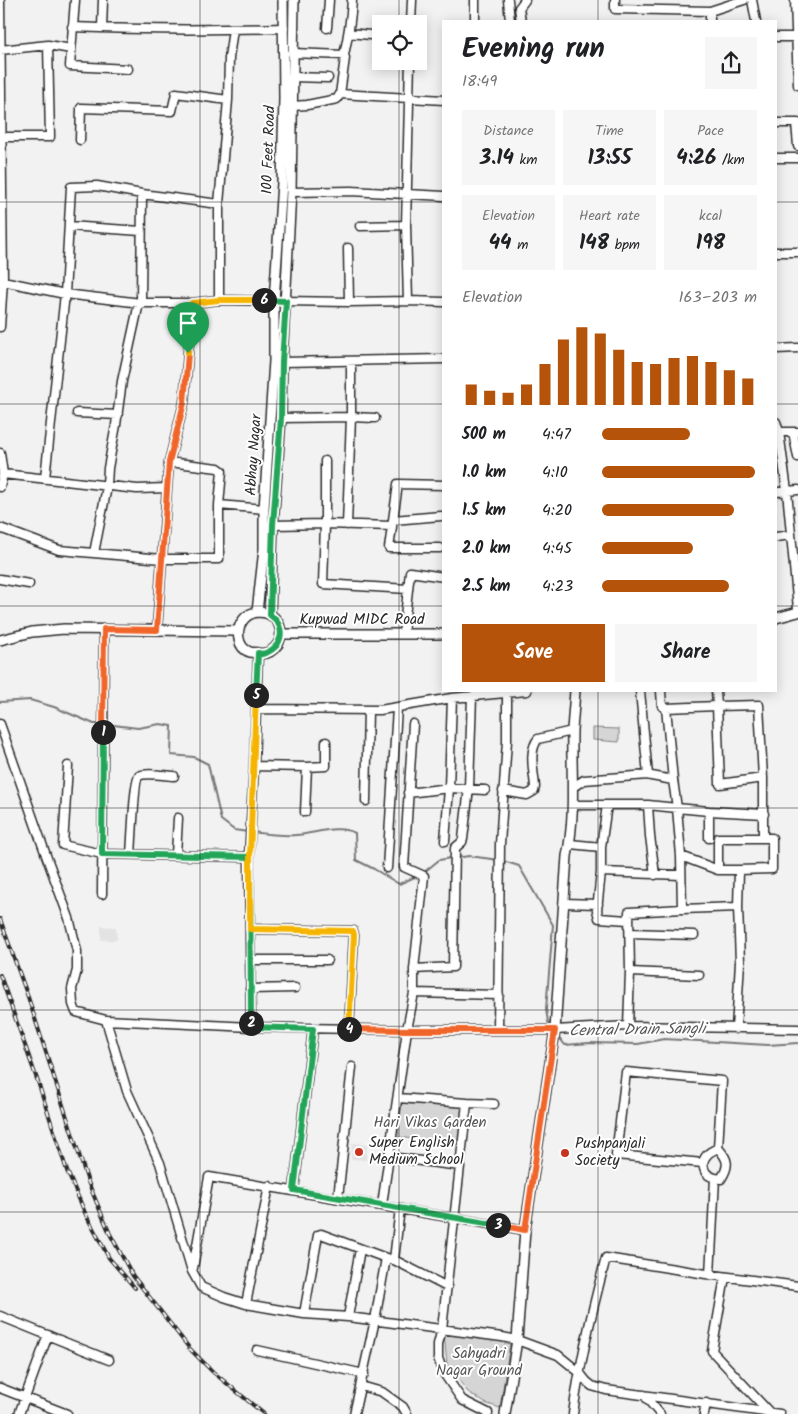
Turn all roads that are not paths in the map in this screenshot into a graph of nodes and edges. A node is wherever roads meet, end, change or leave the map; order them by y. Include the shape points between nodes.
1 (0, 0) edge
2 (75, 0) edge
3 (103, 0) edge
4 (283, 0) edge
5 (294, 0) edge
6 (329, 0) edge
7 (352, 0) edge
8 (412, 0) edge
9 (475, 0) edge
10 (508, 0) edge
11 (525, 0) edge
12 (615, 0) edge
13 (744, 0) edge
14 (752, 0) edge
15 (795, 0) edge
16 (710, 11) junction
17 (412, 15) edge
18 (475, 20) edge
19 (510, 20) edge
20 (521, 20) edge
21 (710, 20) edge
22 (756, 20) edge
23 (72, 27) junction
24 (102, 28) junction
25 (284, 28) junction
26 (327, 28) dead end
27 (233, 29) junction
28 (349, 33) junction
29 (372, 35) edge
30 (777, 37) edge
31 (797, 37) edge
32 (48, 45) junction
33 (71, 49) junction
34 (0, 50) edge
35 (292, 53) junction
36 (344, 55) junction
37 (128, 69) dead end
38 (410, 70) edge
39 (0, 75) edge
40 (292, 77) junction
41 (328, 78) dead end
42 (798, 85) edge
43 (340, 94) junction
44 (408, 99) junction
45 (228, 100) junction
46 (442, 100) edge
47 (0, 102) edge
48 (292, 106) junction
49 (797, 122) edge
50 (777, 123) edge
51 (1, 126) edge
52 (1, 137) junction
53 (80, 140) dead end
54 (798, 146) edge
55 (1, 153) edge
56 (777, 158) edge
57 (798, 158) edge
58 (291, 192) junction
59 (142, 194) junction
60 (407, 194) junction
61 (442, 196) edge
62 (219, 204) junction
63 (406, 225) junction
64 (69, 226) junction
65 (360, 226) dead end
66 (141, 231) junction
67 (348, 248) dead end
68 (777, 252) edge
69 (798, 252) edge
70 (3, 281) junction
71 (65, 294) junction
72 (1, 297) edge
73 (219, 300) junction
74 (274, 300) junction
75 (286, 301) junction
76 (408, 301) junction
77 (349, 302) junction
78 (442, 302) edge
79 (140, 303) junction
80 (192, 303) junction
81 (0, 327) edge
82 (798, 348) edge
83 (777, 349) edge
84 (442, 359) edge
85 (282, 362) junction
86 (351, 363) dead end
87 (77, 412) dead end
88 (118, 415) junction
89 (351, 417) junction
90 (281, 418) junction
91 (376, 418) dead end
92 (777, 425) edge
93 (779, 432) junction
94 (796, 432) edge
95 (0, 453) edge
96 (798, 457) edge
97 (325, 461) dead end
98 (169, 462) junction
99 (1, 464) edge
100 (3, 474) junction
101 (45, 478) junction
102 (442, 485) edge
103 (0, 487) edge
104 (167, 488) junction
105 (106, 489) junction
106 (798, 490) edge
107 (787, 491) junction
108 (777, 492) edge
109 (219, 505) junction
110 (264, 509) junction
111 (441, 516) dead end
112 (393, 523) junction
113 (325, 524) junction
114 (273, 525) junction
115 (347, 525) junction
116 (0, 528) edge
117 (791, 535) junction
118 (777, 537) edge
119 (440, 548) dead end
120 (94, 554) junction
121 (162, 559) junction
122 (442, 577) edge
123 (0, 578) edge
124 (29, 584) dead end
125 (408, 589) junction
126 (798, 610) edge
127 (257, 612) junction
128 (270, 615) junction
129 (777, 618) edge
130 (104, 629) junction
131 (157, 630) junction
132 (238, 631) junction
133 (281, 634) junction
134 (403, 634) junction
135 (442, 634) edge
136 (0, 640) edge
137 (258, 653) junction
138 (520, 692) edge
139 (575, 692) edge
140 (640, 692) edge
141 (661, 692) edge
142 (716, 692) edge
143 (507, 694) junction
144 (472, 696) junction
145 (452, 698) junction
146 (716, 706) junction
147 (256, 708) junction
148 (397, 708) junction
149 (666, 708) junction
150 (368, 710) junction
151 (0, 724) edge
152 (414, 724) dead end
153 (572, 731) junction
154 (326, 742) dead end
155 (68, 766) dead end
156 (254, 766) junction
157 (307, 767) junction
158 (646, 775) junction
159 (174, 776) dead end
160 (764, 778) junction
161 (673, 780) junction
162 (573, 787) junction
163 (449, 788) junction
164 (469, 788) junction
165 (484, 790) dead end
166 (503, 791) junction
167 (408, 793) junction
168 (366, 801) dead end
169 (573, 805) junction
170 (607, 805) junction
171 (648, 805) junction
172 (677, 808) junction
173 (709, 811) junction
174 (305, 812) dead end
175 (764, 814) junction
176 (178, 818) dead end
177 (709, 838) dead end
178 (763, 838) junction
179 (445, 841) dead end
180 (570, 844) junction
181 (601, 847) junction
182 (102, 854) junction
183 (131, 854) junction
184 (176, 855) junction
185 (681, 856) junction
186 (250, 857) junction
187 (387, 868) dead end
188 (718, 870) junction
189 (739, 870) junction
190 (601, 872) junction
191 (655, 875) junction
192 (681, 875) junction
193 (102, 894) dead end
194 (564, 903) junction
195 (598, 904) junction
196 (738, 907) junction
197 (682, 910) junction
198 (628, 920) junction
199 (250, 929) junction
200 (630, 933) junction
201 (694, 935) dead end
202 (250, 960) junction
203 (327, 960) dead end
204 (414, 969) junction
205 (630, 972) junction
206 (699, 975) dead end
207 (295, 988) dead end
208 (250, 989) junction
209 (414, 993) junction
210 (499, 995) junction
211 (106, 1020) junction
212 (628, 1026) junction
213 (251, 1027) junction
214 (313, 1029) junction
215 (736, 1029) junction
216 (798, 1029) edge
217 (349, 1030) junction
218 (407, 1030) junction
219 (498, 1030) junction
220 (555, 1030) junction
221 (352, 1067) dead end
222 (398, 1098) junction
223 (467, 1103) junction
224 (494, 1104) dead end
225 (718, 1148) junction
226 (390, 1157) junction
227 (703, 1163) junction
228 (460, 1166) junction
229 (714, 1178) junction
230 (269, 1186) junction
231 (294, 1190) junction
232 (338, 1198) junction
233 (382, 1205) junction
234 (400, 1208) junction
235 (454, 1218) junction
236 (525, 1230) junction
237 (360, 1249) junction
238 (390, 1259) junction
239 (192, 1271) junction
240 (710, 1275) junction
241 (725, 1277) junction
242 (798, 1286) edge
243 (447, 1287) junction
244 (246, 1304) junction
245 (304, 1314) junction
246 (0, 1316) edge
247 (348, 1317) junction
248 (375, 1320) junction
249 (442, 1329) junction
250 (48, 1335) junction
251 (517, 1340) junction
252 (257, 1350) dead end
253 (109, 1360) dead end
254 (579, 1372) junction
255 (364, 1374) junction
256 (361, 1386) junction
257 (0, 1388) edge
258 (644, 1395) junction
259 (25, 1398) junction
260 (706, 1403) junction
261 (505, 1411) edge
262 (768, 1413) edge
263 (19, 1414) edge
264 (67, 1414) edge
265 (354, 1414) edge
266 (407, 1414) edge
267 (488, 1414) edge
268 (573, 1414) edge
269 (660, 1414) edge
270 (704, 1414) edge
271 (780, 1414) edge

1 - 34 street
2 - 23 street
3 - 24 street
4 - 25 main road, 100 Feet Road
5 - 35 main road
6 - 26 street
7 - 28 street
8 - 17 street
9 - 18 street
10 - 19 street
11 - 20 street via 519,8
12 - 16 street via 615,9
13 - 16 street
14 - 22 street
15 - 31 street
16 - 21 street
23 - 24 street
23 - 33 street
24 - 27 street
25 - 27 street
25 - 74 main road, 100 Feet Road via 282,183
27 - 45 street
28 - 29 street
28 - 36 street
30 - 31 street
31 - 42 street
32 - 33 street
32 - 34 street
32 - 52 street via 50,137
33 - 37 street via 70,66
34 - 39 street
35 - 36 street
35 - 40 main road
36 - 43 street
38 - 44 street
39 - 47 street
40 - 41 street
40 - 48 main road
43 - 44 street
43 - 48 street via 337,99
44 - 46 street
44 - 60 street
45 - 53 street via 176,93 172,111 81,108
45 - 62 street
47 - 51 street
48 - 58 main road
49 - 50 street
49 - 54 street
51 - 52 street
52 - 55 street
55 - 70 street
56 - 57 street
58 - 60 street
58 - 75 main road
59 - 62 street
59 - 64 street via 97,186 71,187
59 - 66 street
60 - 61 street
60 - 63 street
62 - 73 street
63 - 65 street
63 - 76 street
64 - 66 street
64 - 71 street
66 - 79 street
67 - 77 street
68 - 69 street
70 - 71 street
70 - 72 street
71 - 79 street
71 - 101 street
72 - 81 street
73 - 74 street
73 - 80 street
74 - 75 street
74 - 110 main road, Abhay Nagar via 274,361
75 - 77 street
75 - 85 main road
76 - 77 street
76 - 78 street
79 - 80 street
79 - 88 street via 127,355
80 - 98 street via 184,403
82 - 83 street
84 - 85 street
85 - 90 main road
86 - 89 street
87 - 88 street
88 - 105 street
89 - 90 street
89 - 91 street
89 - 115 street
90 - 114 main road
92 - 93 street
93 - 94 street
93 - 107 street
94 - 96 street
95 - 99 street
97 - 113 street
98 - 104 street
98 - 109 street via 220,469
99 - 100 street
100 - 101 street
100 - 103 street
101 - 105 street
102 - 112 street via 398,484
104 - 105 street
104 - 121 street
105 - 120 street
106 - 107 street
107 - 108 street
107 - 117 street
109 - 110 street
109 - 121 street via 219,559
110 - 127 main road, Abhay Nagar via 264,549
111 - 112 street
112 - 115 street
112 - 119 street via 389,548
113 - 114 street
113 - 115 street
113 - 125 street via 323,584
114 - 128 main road
116 - 120 street via 59,550
117 - 118 street
117 - 126 street
120 - 121 street
121 - 131 street
122 - 125 street via 410,572
123 - 124 street
125 - 134 street
126 - 129 main road
127 - 128 main road
127 - 132 main road via 243,619
128 - 133 main road via 277,621
130 - 131 main road
130 - 136 main road via 32,632
130 - 182 street
131 - 132 main road
132 - 137 main road via 244,648
133 - 134 main road, Kupwad MIDC Road
133 - 137 main road via 273,650
134 - 135 main road, Kupwad MIDC Road
137 - 147 street
138 - 143 street
139 - 153 main road
140 - 158 street via 648,764
141 - 149 street via 662,706
142 - 146 street
143 - 144 street
143 - 166 street
144 - 145 street
144 - 164 street
145 - 148 street
145 - 163 street
146 - 149 street
146 - 160 street via 759,705
146 - 160 street via 720,784
147 - 150 street
147 - 156 street
148 - 150 street
148 - 187 street
149 - 161 street
150 - 168 street
151 - 211 street via 69,918 77,951 73,1004 76,1012
152 - 167 street
153 - 162 main road
153 - 166 street via 538,739 534,743 534,791 527,795
154 - 157 street via 326,766
155 - 182 street via 63,845
156 - 157 street
156 - 186 street
157 - 174 street
158 - 161 street
158 - 162 street via 584,780
159 - 183 street via 146,774 137,778
160 - 175 street
161 - 172 street
162 - 169 main road
163 - 164 street
163 - 167 street
163 - 179 street
164 - 165 street
164 - 204 street via 463,839 455,848 453,967
166 - 210 street
167 - 204 street via 404,867 424,876
169 - 170 street
169 - 180 main road
170 - 171 street
170 - 181 street
171 - 172 street
171 - 191 street
172 - 173 street
172 - 185 street
173 - 175 street
173 - 177 street
175 - 178 street
176 - 184 street
178 - 188 street via 718,838
178 - 189 street via 772,838 772,869
180 - 181 street
180 - 194 main road
181 - 190 street
182 - 183 street
182 - 193 street
183 - 184 street
184 - 186 street
185 - 188 street
185 - 192 street
186 - 199 street
188 - 189 street
189 - 196 street
190 - 191 street
190 - 195 street
191 - 192 street
192 - 197 street
194 - 195 street
194 - 220 main road
195 - 198 street via 599,918
196 - 197 street
196 - 215 street via 740,962
197 - 198 street via 629,912
198 - 200 street
199 - 202 street
199 - 217 street via 353,931
200 - 201 street
200 - 205 street
202 - 203 street
202 - 208 street
204 - 209 street
205 - 206 street
205 - 212 street
207 - 208 street
208 - 213 street
209 - 210 street
209 - 218 street
210 - 219 street
211 - 213 street
211 - 239 street via 127,1091 160,1163
212 - 215 street
212 - 220 street
213 - 214 street
214 - 217 street
214 - 231 street
215 - 216 street
217 - 218 street
218 - 219 street
218 - 222 street
219 - 220 street
220 - 236 main road
221 - 232 street
222 - 223 street
222 - 226 street
223 - 224 street
223 - 228 street
225 - 227 street via 709,1152
225 - 227 street via 722,1081 626,1072 616,1155
225 - 229 street via 726,1157 727,1169 721,1178
226 - 228 street
226 - 233 street
227 - 229 street via 703,1170
228 - 235 street
229 - 240 street
230 - 231 street
230 - 239 street via 209,1176
230 - 244 street
231 - 232 street
232 - 233 street
233 - 234 street
234 - 235 street
234 - 238 street
235 - 236 street
235 - 243 street
236 - 251 main road
237 - 238 street
237 - 245 street via 344,1241 318,1235
237 - 247 street
238 - 243 street
238 - 248 street
239 - 244 street via 201,1286 224,1298
240 - 241 street
240 - 254 street via 606,1258
241 - 242 street
241 - 262 street via 712,1350
243 - 249 street
244 - 245 street
245 - 247 street
246 - 250 street
247 - 248 street
248 - 249 street
248 - 255 street
249 - 251 street
249 - 267 street via 438,1358 443,1372 462,1400
250 - 253 street
250 - 259 street
251 - 254 street via 558,1355
251 - 261 street
252 - 255 street
254 - 258 street via 592,1386
254 - 268 street
255 - 256 street
256 - 265 street
256 - 266 street via 382,1392 403,1407
257 - 259 street
258 - 260 street
258 - 269 street
259 - 263 street
259 - 264 street
260 - 262 street
260 - 270 street
262 - 271 street

